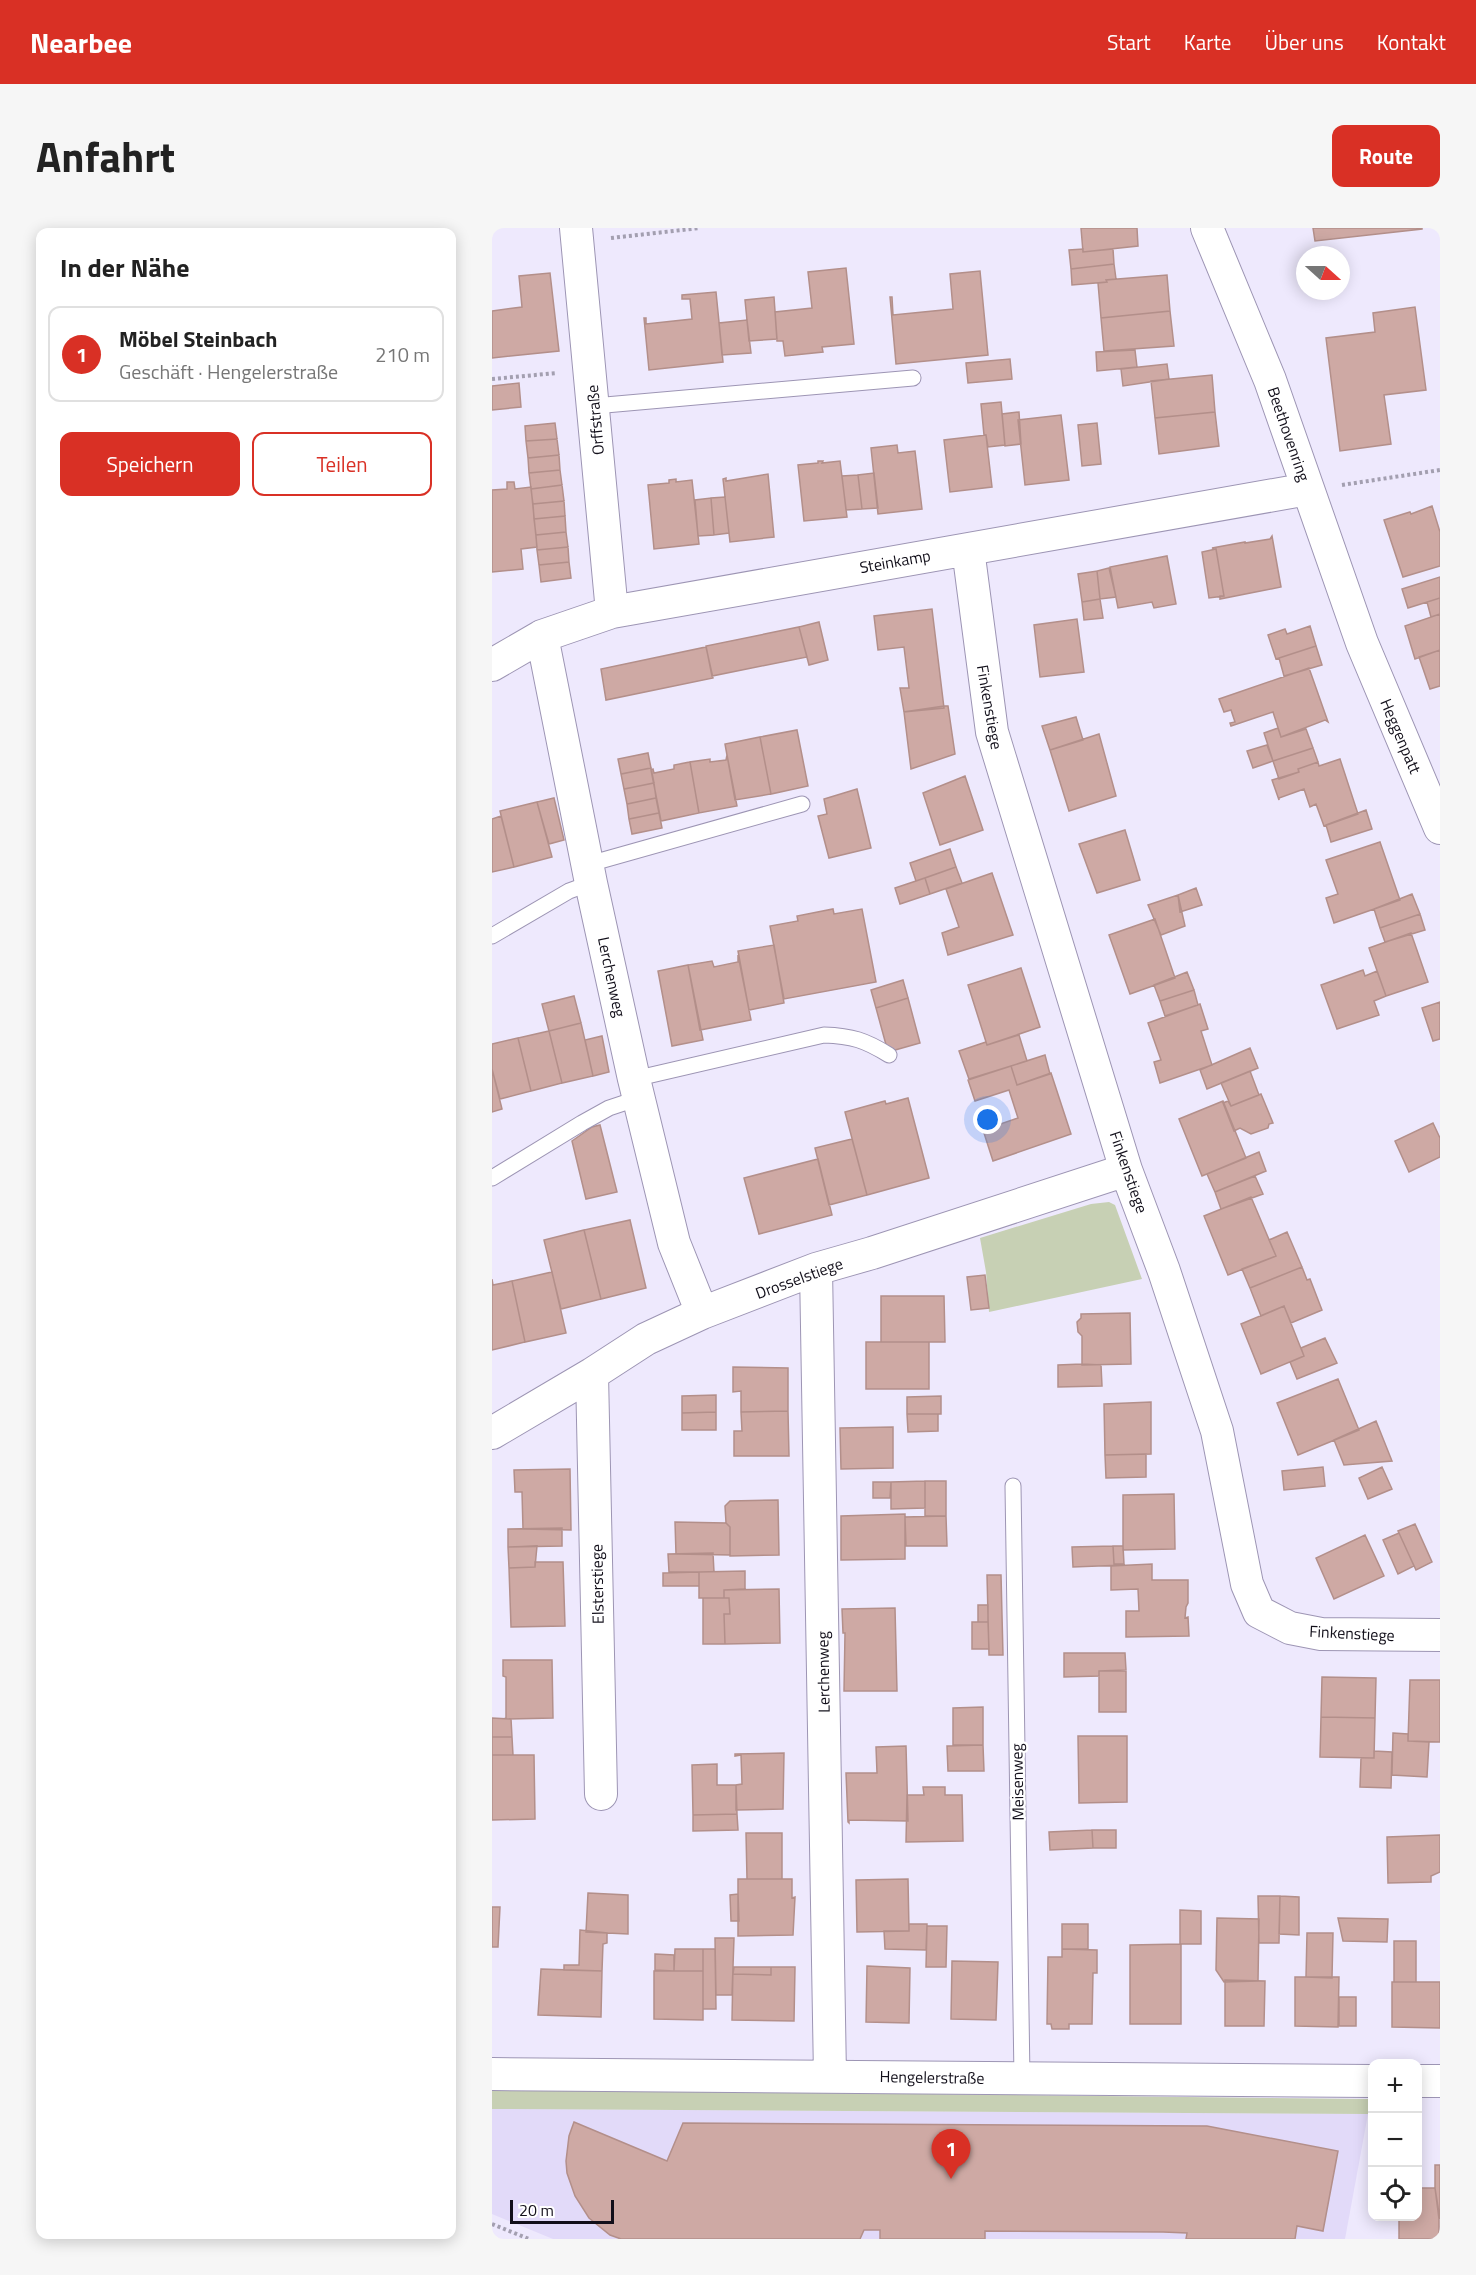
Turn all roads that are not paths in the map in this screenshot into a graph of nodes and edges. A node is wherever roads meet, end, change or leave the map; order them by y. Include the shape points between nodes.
1 (1207, 228) edge
2 (576, 235) edge
3 (913, 378) dead end
4 (594, 406) junction
5 (1308, 489) junction
6 (968, 549) junction
7 (612, 612) junction
8 (542, 636) junction
9 (1362, 643) joint
10 (492, 665) edge
11 (802, 804) dead end
12 (1440, 828) edge
13 (590, 874) junction
14 (492, 936) edge
15 (889, 1055) dead end
16 (637, 1088) junction
17 (1126, 1170) junction
18 (492, 1178) edge
19 (816, 1269) junction
20 (702, 1313) junction
21 (592, 1374) junction
22 (492, 1433) edge
23 (1013, 1486) dead end
24 (1440, 1635) edge
25 (601, 1794) dead end
26 (492, 2074) edge
27 (830, 2076) junction
28 (1022, 2078) junction
29 (1368, 2081) edge
30 (1422, 2081) edge
31 (1440, 2081) edge

1 - 5 street, Beethovenring via 1270,380
2 - 4 street, Orffstraße
3 - 4 lane
4 - 7 street, Orffstraße
5 - 6 street, Steinkamp
5 - 9 street, Beethovenring
6 - 7 street, Steinkamp
6 - 17 street, Finkenstiege via 992,732
7 - 8 street, Steinkamp
8 - 10 street, Steinkamp
8 - 13 street, Lerchenweg
9 - 12 street, Heggenpatt
11 - 13 lane
13 - 14 lane via 569,891
13 - 16 street, Lerchenweg
15 - 16 lane via 865,1041 824,1035
16 - 18 lane
16 - 20 street, Lerchenweg via 675,1244
17 - 19 street, Drosselstiege
17 - 24 street, Finkenstiege via 1217,1431 1247,1584 1259,1612 1290,1628 1321,1634
19 - 20 street, Drosselstiege
19 - 27 street, Lerchenweg
20 - 21 street, Drosselstiege via 646,1339
21 - 22 street, Drosselstiege
21 - 25 street, Elsterstiege
23 - 28 lane, Meisenweg
26 - 27 street, Hengelerstraße
27 - 28 street, Hengelerstraße
28 - 29 street, Hengelerstraße
30 - 31 street

